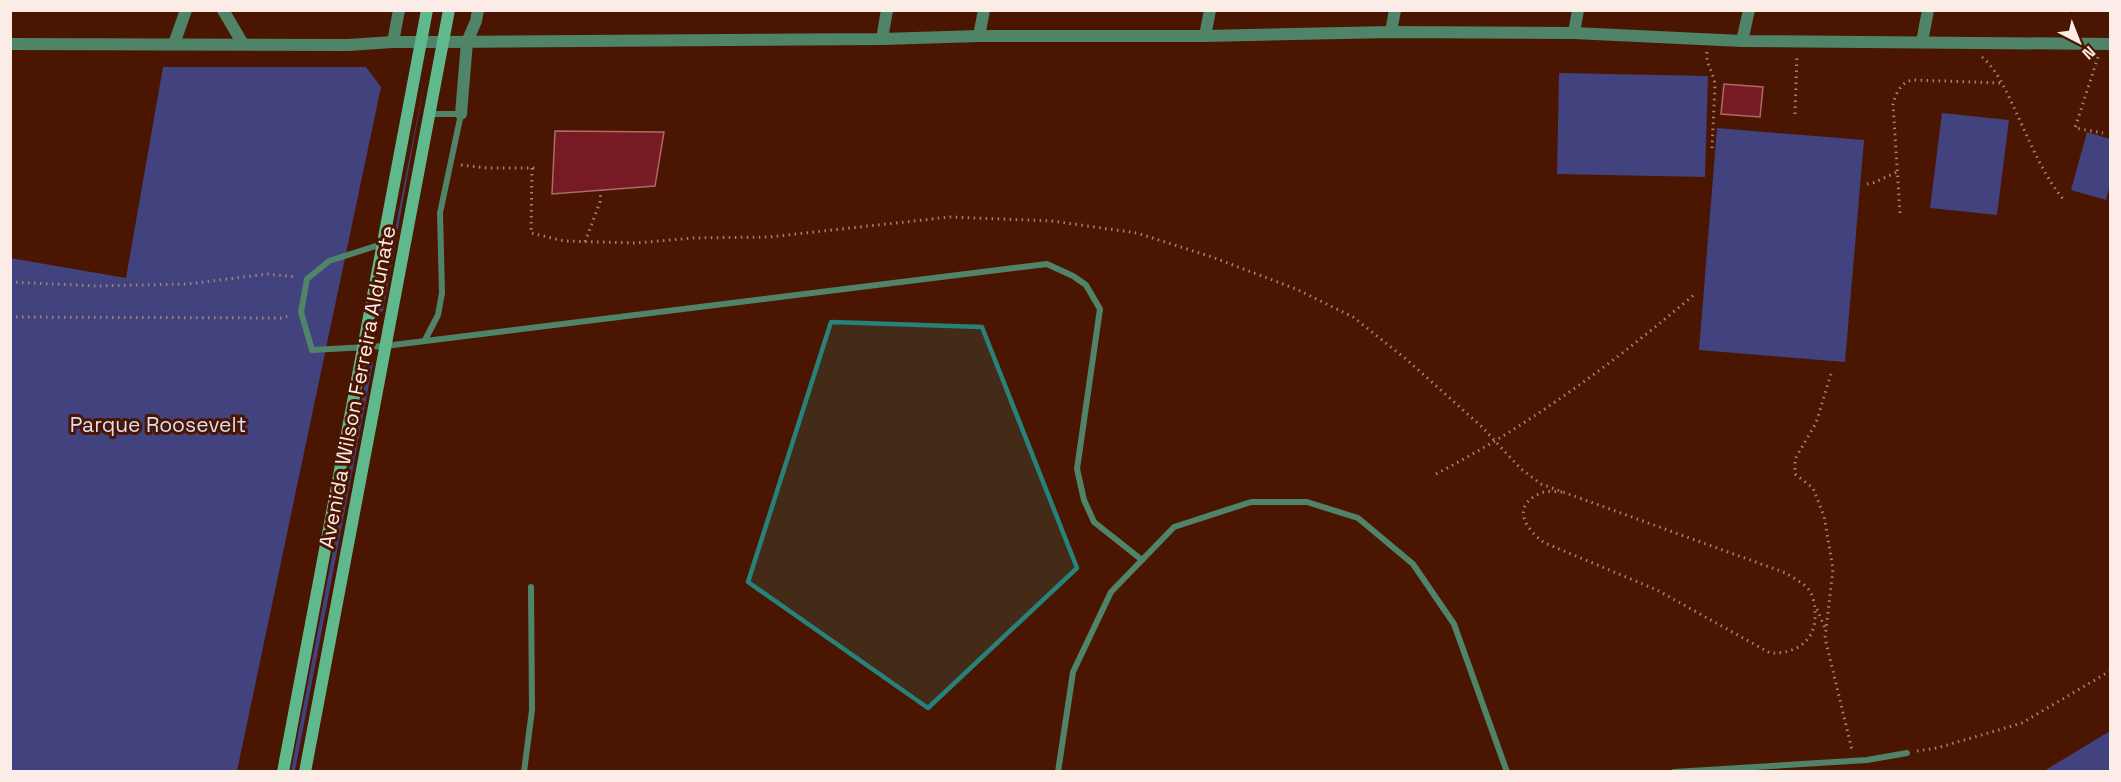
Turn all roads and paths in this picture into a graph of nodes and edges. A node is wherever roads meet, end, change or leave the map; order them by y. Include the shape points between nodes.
1 (186, 10) edge
2 (223, 10) edge
3 (399, 10) edge
4 (427, 10) edge
5 (449, 10) edge
6 (478, 10) edge
7 (887, 10) edge
8 (984, 10) edge
9 (1210, 10) edge
10 (1395, 10) edge
11 (1578, 10) edge
12 (1749, 10) edge
13 (1928, 10) edge
14 (1391, 32) junction
15 (1574, 33) junction
16 (979, 36) junction
17 (1205, 36) junction
18 (882, 39) junction
19 (1712, 39) junction
20 (421, 41) junction
21 (1742, 41) junction
22 (1798, 41) junction
23 (393, 42) junction
24 (443, 42) junction
25 (467, 42) junction
26 (1922, 42) junction
27 (1964, 42) junction
28 (10, 44) edge
29 (174, 44) junction
30 (243, 44) junction
31 (2106, 44) edge
32 (2002, 83) junction
33 (429, 114) junction
34 (461, 114) junction
35 (1795, 114) dead end
36 (2103, 133) dead end
37 (1712, 150) dead end
38 (450, 163) junction
39 (532, 168) junction
40 (539, 168) dead end
41 (1897, 172) junction
42 (1867, 184) dead end
43 (601, 190) dead end
44 (2062, 199) dead end
45 (1900, 213) dead end
46 (585, 242) junction
47 (383, 244) junction
48 (307, 279) junction
49 (10, 282) edge
50 (1696, 293) dead end
51 (301, 312) junction
52 (10, 317) edge
53 (425, 340) junction
54 (385, 346) junction
55 (363, 347) junction
56 (1831, 374) dead end
57 (1495, 441) junction
58 (1436, 474) dead end
59 (1563, 492) junction
60 (1142, 560) junction
61 (531, 586) dead end
62 (1815, 605) junction
63 (1826, 631) junction
64 (2110, 671) edge
65 (1906, 753) joint
66 (1855, 761) junction
67 (283, 771) edge
68 (304, 771) edge
69 (524, 771) edge
70 (1058, 771) edge
71 (1507, 771) edge
72 (1674, 771) edge

1 - 29 street
2 - 30 street
3 - 23 street
4 - 20 main road, Avenida Wilson Ferreira Aldunate
5 - 24 main road, Avenida Wilson Ferreira Aldunate
6 - 25 street
7 - 18 street
8 - 16 street
9 - 17 street
10 - 14 street
11 - 15 street
12 - 21 street
13 - 26 street
14 - 15 street
14 - 17 street
15 - 19 street
16 - 17 street
16 - 18 street
18 - 25 street
19 - 21 street
19 - 37 path via 1706,54 1715,78
20 - 23 street
20 - 24 street
20 - 47 main road, Avenida Wilson Ferreira Aldunate
21 - 22 street
22 - 26 street
22 - 35 path
23 - 30 street
24 - 25 street
24 - 33 main road, Avenida Wilson Ferreira Aldunate
25 - 34 street
26 - 27 street
27 - 31 street
27 - 32 path via 1989,63
28 - 29 street
29 - 30 street
31 - 36 path via 2075,128
32 - 41 path via 1907,81 1893,104
32 - 44 path via 2048,180
33 - 34 lane
33 - 54 main road, Avenida Wilson Ferreira Aldunate
34 - 38 lane
38 - 39 path
38 - 53 lane via 440,213 442,292 438,315
39 - 40 path
39 - 46 path via 531,233
41 - 42 path
41 - 45 path
43 - 46 path
46 - 57 path via 769,237 950,217 1052,221 1137,233 1212,256 1296,289 1353,317 1406,359
47 - 48 lane via 329,261
47 - 55 main road, Avenida Wilson Ferreira Aldunate
48 - 49 path via 267,274 187,284 96,286
48 - 51 lane
50 - 57 path via 1588,380
51 - 52 path via 281,318
51 - 55 lane via 312,350
53 - 54 lane
53 - 60 lane via 1047,264 1086,285 1100,309 1077,469 1084,500 1094,522
54 - 55 lane
54 - 68 main road, Avenida Wilson Ferreira Aldunate
55 - 67 main road, Avenida Wilson Ferreira Aldunate
56 - 63 path via 1816,423 1795,459 1796,474 1813,488 1824,516 1833,569
57 - 58 path
57 - 59 path via 1541,484
59 - 62 path via 1786,573 1809,590
59 - 62 path via 1540,492 1531,499 1524,510 1524,522 1533,535 1657,590 1770,653 1784,654 1800,647 1811,635
60 - 70 lane via 1111,592 1073,672
60 - 71 lane via 1174,527 1251,502 1307,502 1358,518 1413,564 1454,624
61 - 69 lane via 532,710
62 - 63 path
63 - 66 path
64 - 65 path via 2022,723
65 - 66 lane
66 - 72 lane

